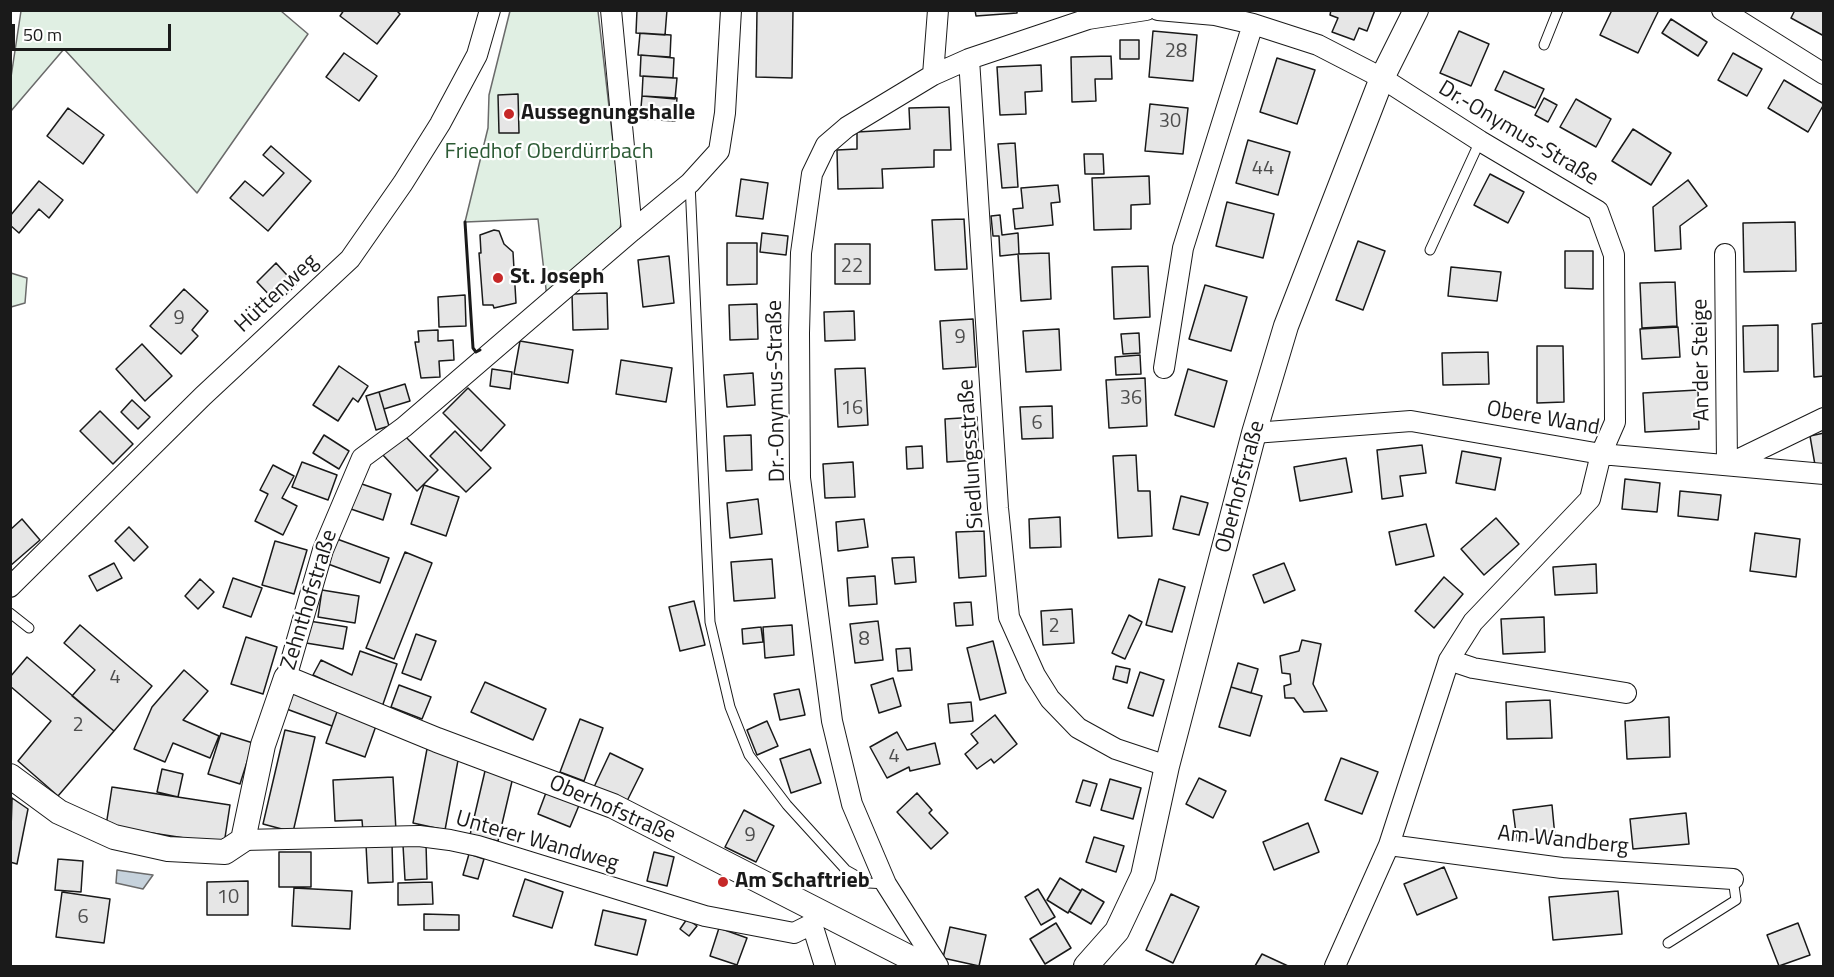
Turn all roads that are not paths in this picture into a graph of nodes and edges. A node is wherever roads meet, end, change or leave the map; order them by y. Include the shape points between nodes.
1 (490, 10) edge
2 (611, 10) edge
3 (731, 10) edge
4 (938, 10) edge
5 (1146, 10) edge
6 (1158, 10) edge
7 (1416, 10) edge
8 (1558, 10) edge
9 (1722, 10) edge
10 (1253, 24) junction
11 (1544, 45) dead end
12 (969, 58) junction
13 (1824, 74) edge
14 (933, 75) junction
15 (1383, 78) junction
16 (1480, 141) junction
17 (690, 183) junction
18 (632, 231) junction
19 (1430, 250) dead end
20 (1725, 254) dead end
21 (1164, 368) dead end
22 (1824, 418) edge
23 (1254, 433) junction
24 (1602, 454) junction
25 (1727, 465) junction
26 (1824, 474) edge
27 (10, 586) edge
28 (10, 613) edge
29 (29, 628) dead end
30 (1449, 660) junction
31 (286, 678) junction
32 (1626, 693) dead end
33 (1167, 766) junction
34 (10, 776) edge
35 (243, 840) junction
36 (1389, 845) junction
37 (1733, 879) joint
38 (886, 884) junction
39 (815, 919) junction
40 (1668, 943) dead end
41 (825, 966) edge
42 (926, 966) edge
43 (938, 966) edge
44 (1086, 966) edge
45 (1335, 966) edge

1 - 27 street, Hüttenweg via 477,55 440,124 350,259 203,396
2 - 18 street
3 - 17 street, Zehnthofstraße via 719,151
4 - 14 street
5 - 12 street, Dr.-Onymus-Straße via 1088,19
6 - 10 street, Dr.-Onymus-Straße via 1215,15
7 - 15 street, Oberhofstraße
8 - 11 lane
9 - 13 street
10 - 15 street, Dr.-Onymus-Straße via 1318,45
10 - 21 street via 1183,248
12 - 14 street, Dr.-Onymus-Straße
12 - 33 street, Siedlungsstraße via 998,508 1009,617 1035,675 1050,699 1078,728 1116,749
14 - 38 street, Dr.-Onymus-Straße via 847,127 826,146 812,174 801,253 801,478 832,721 852,804
15 - 16 street, Dr.-Onymus-Straße
15 - 23 street, Oberhofstraße via 1286,326
16 - 19 lane
16 - 24 street, Dr.-Onymus-Straße via 1598,211 1614,255 1615,422
17 - 18 street, Zehnthofstraße
17 - 38 lane via 710,622 730,707 749,755 788,805 846,870 869,883
18 - 31 street, Zehnthofstraße via 404,427 362,458 323,550
20 - 25 street, An der Steige
22 - 25 street
23 - 24 street, Obere Wand via 1411,421
23 - 33 street, Oberhofstraße
24 - 25 street, Obere Wand
24 - 30 street via 1590,499 1473,622
25 - 26 street, Obere Wand
28 - 29 lane
30 - 32 street via 1473,668
30 - 36 street
31 - 35 street, Zehnthofstraße via 263,746
31 - 39 street, Oberhofstraße via 614,806
33 - 44 street, Oberhofstraße via 1143,876 1117,931
34 - 35 street via 59,812 114,837 198,852 225,852
35 - 39 street, Unterer Wandweg via 418,836 440,839 478,846 705,916 794,933
36 - 37 street, Am Wandberg via 1562,868
36 - 45 street
37 - 40 lane via 1736,900
38 - 43 street, Dr.-Onymus-Straße
39 - 41 street
39 - 42 street, Oberhofstraße

